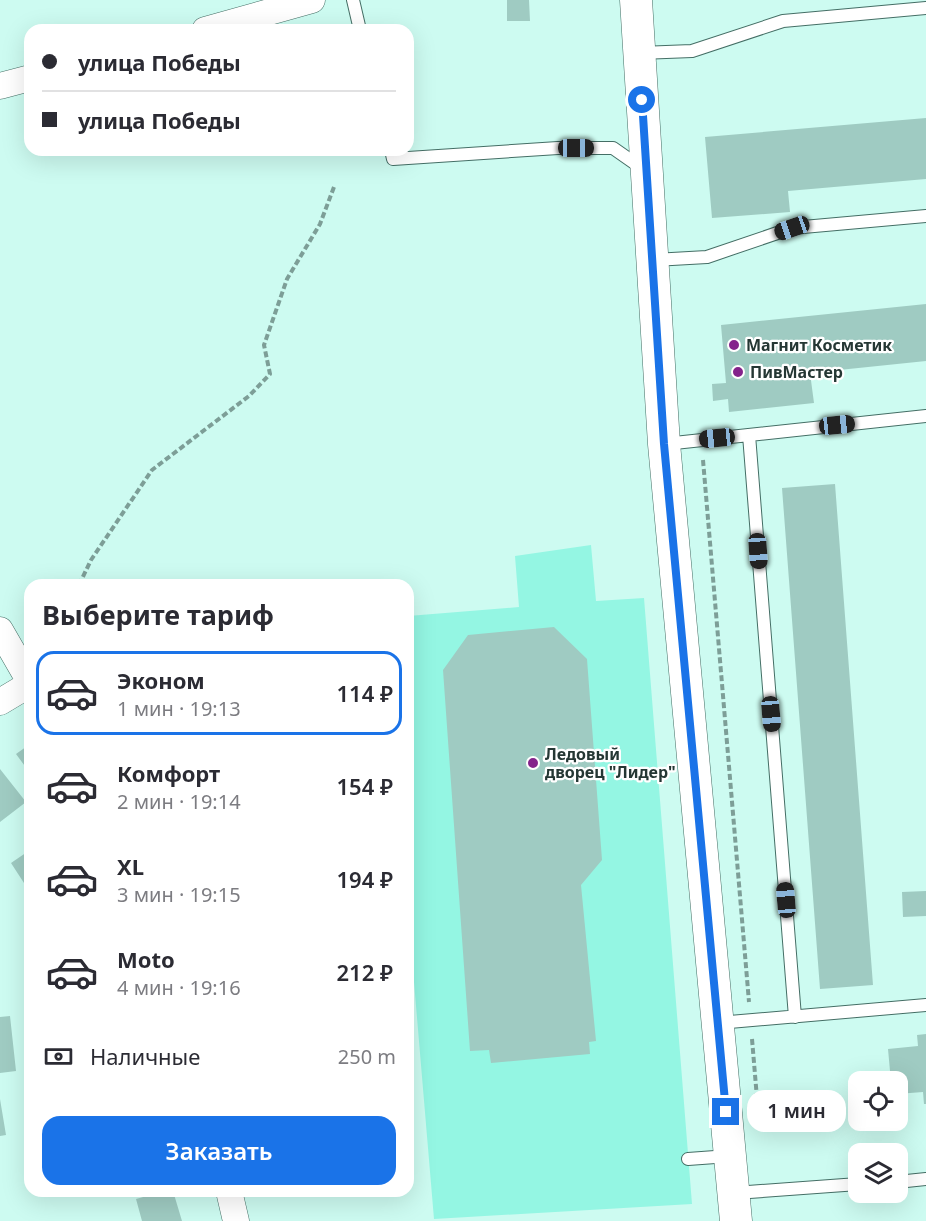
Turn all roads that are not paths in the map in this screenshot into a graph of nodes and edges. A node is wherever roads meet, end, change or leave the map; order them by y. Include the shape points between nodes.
1 (312, 0) edge
2 (352, 0) edge
3 (636, 0) edge
4 (926, 8) edge
5 (226, 24) edge
6 (358, 24) edge
7 (639, 53) junction
8 (24, 80) edge
9 (0, 86) edge
10 (392, 156) edge
11 (646, 171) junction
12 (926, 216) edge
13 (652, 260) junction
14 (926, 416) edge
15 (749, 435) junction
16 (664, 444) junction
17 (0, 630) edge
18 (24, 672) edge
19 (24, 687) edge
20 (0, 702) edge
21 (926, 1005) edge
22 (795, 1017) junction
23 (718, 1023) junction
24 (730, 1156) junction
25 (688, 1159) dead end
26 (926, 1179) edge
27 (908, 1181) edge
28 (848, 1186) edge
29 (230, 1197) edge
30 (735, 1207) edge
31 (236, 1221) edge

1 - 5 street
2 - 6 lane
3 - 7 street
4 - 7 lane via 783,21 692,51
7 - 11 street
8 - 9 street
10 - 11 lane via 393,159 613,148
11 - 13 street
12 - 13 lane via 792,228 707,257
13 - 16 street
14 - 15 lane
15 - 16 lane
15 - 22 lane
16 - 23 street
17 - 18 street
19 - 20 street
21 - 22 lane
22 - 23 lane
23 - 24 street
24 - 25 lane
24 - 30 street
26 - 27 lane
28 - 30 lane
29 - 31 street

